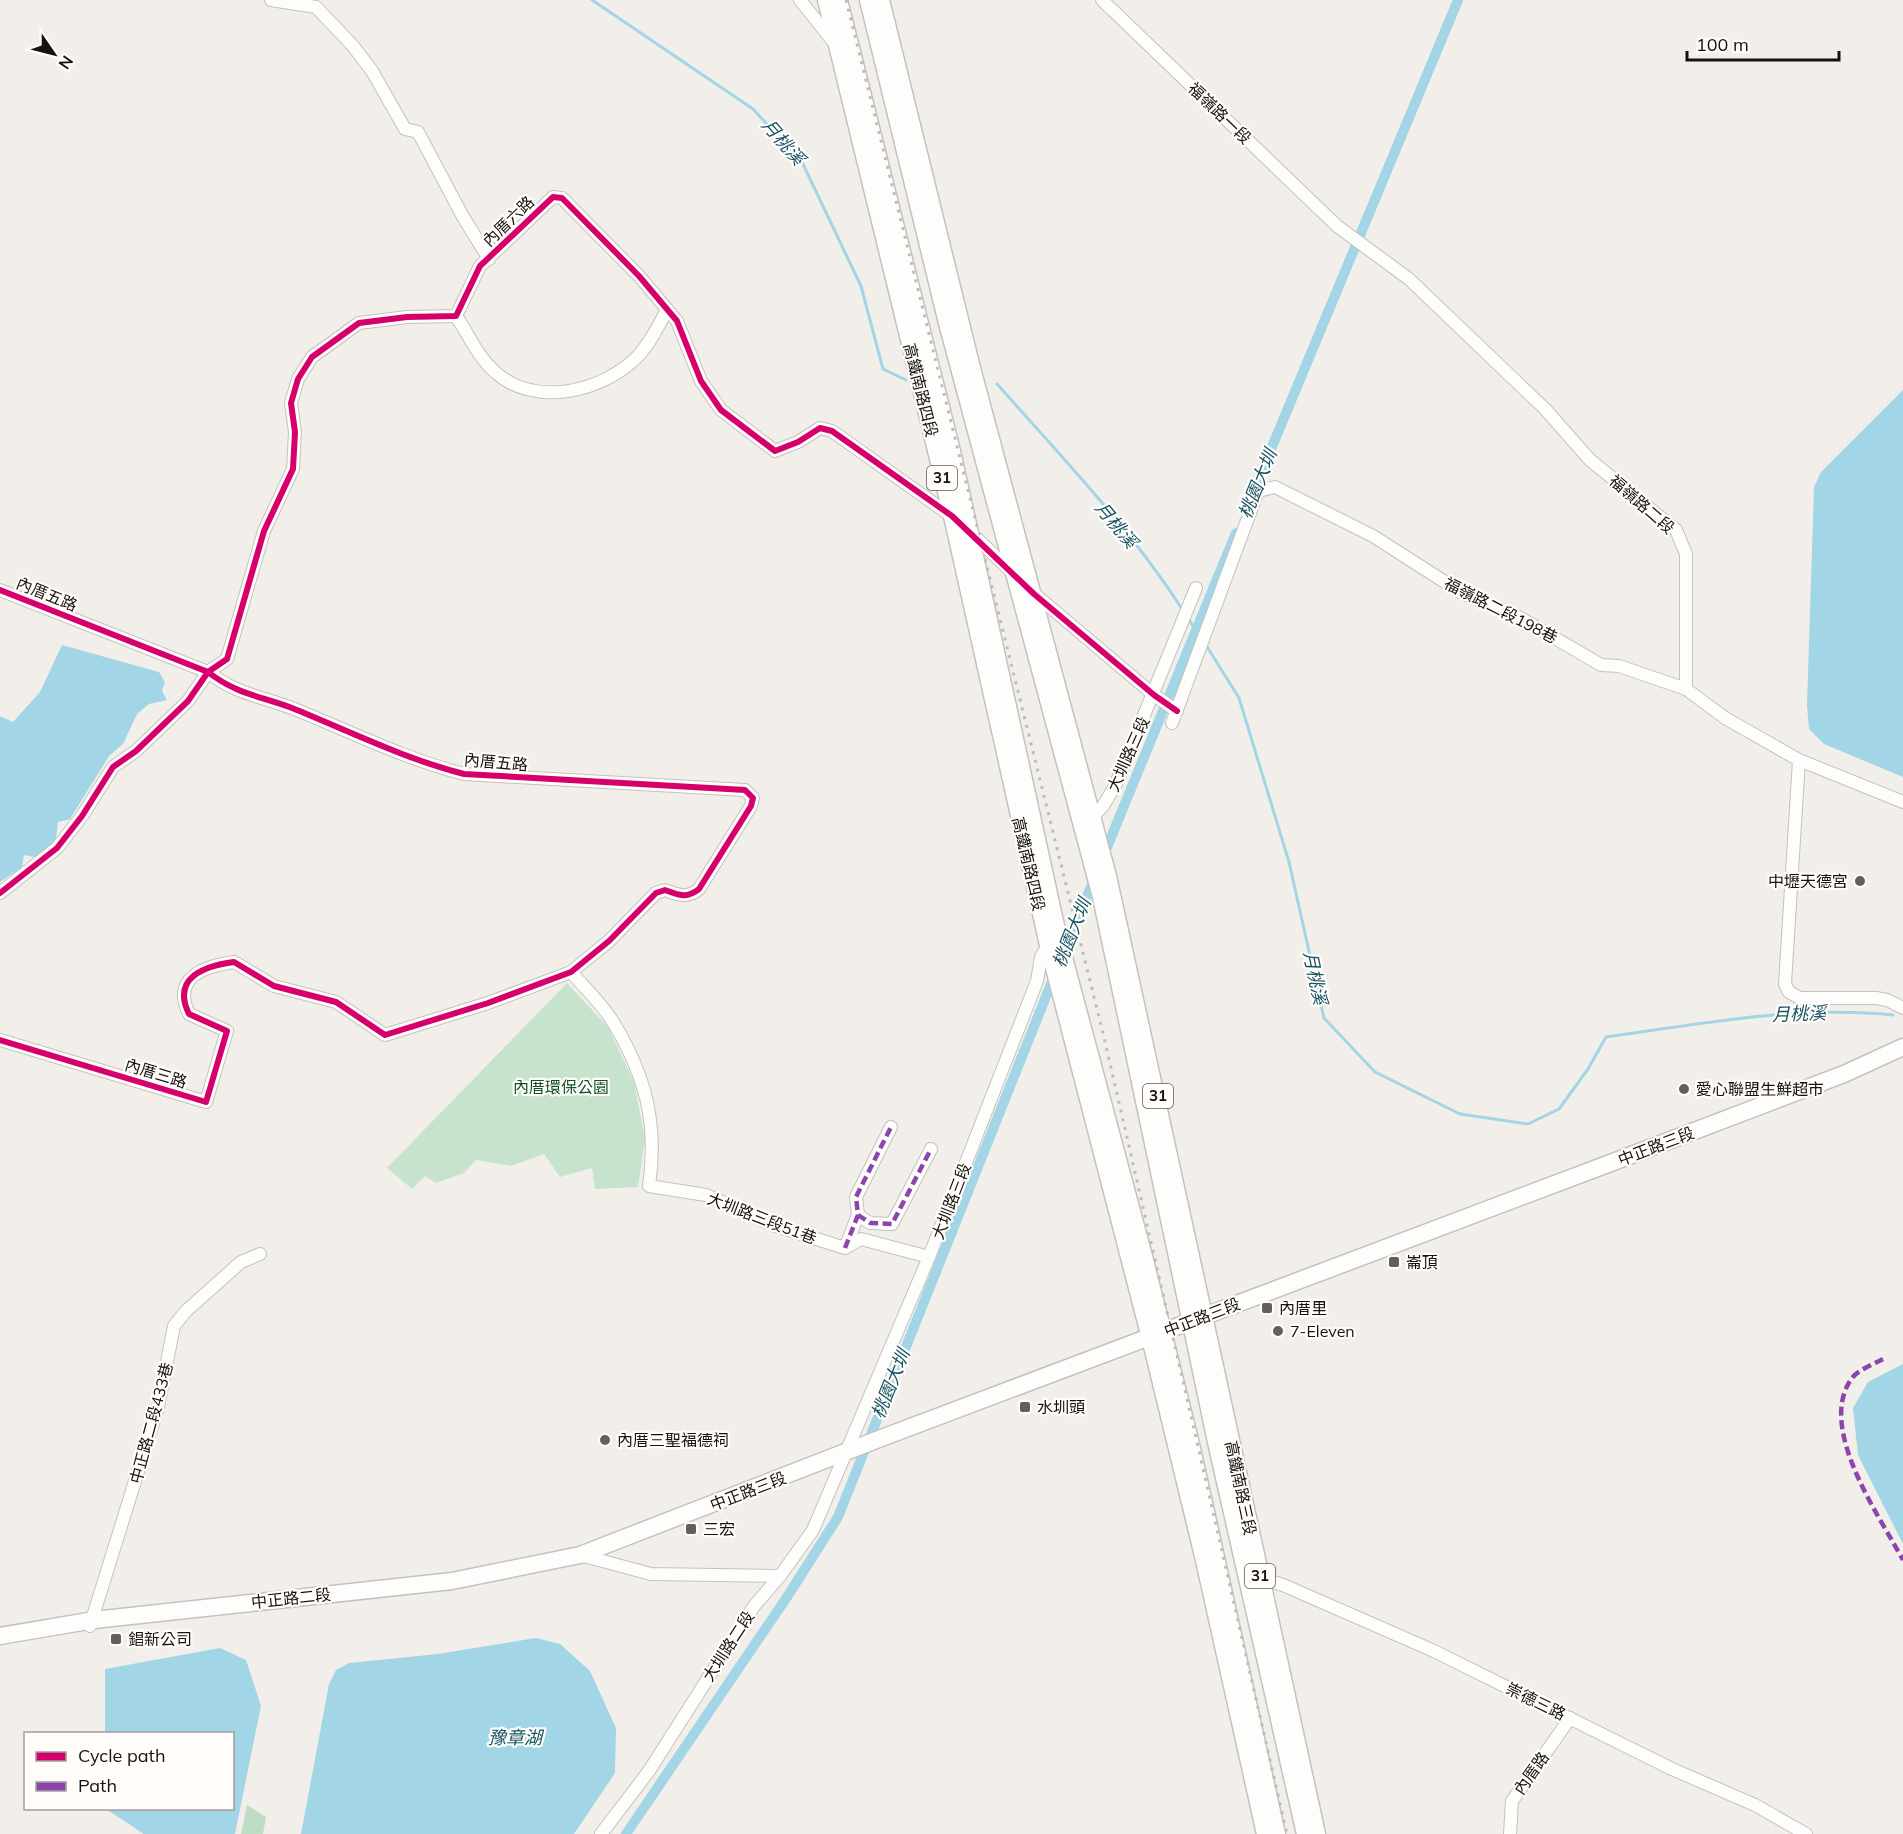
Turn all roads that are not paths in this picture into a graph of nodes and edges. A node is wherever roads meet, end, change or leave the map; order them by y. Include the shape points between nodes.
1 (271, 0) edge
2 (800, 0) edge
3 (826, 0) edge
4 (839, 0) edge
5 (868, 0) edge
6 (881, 0) edge
7 (1102, 0) edge
8 (838, 48) junction
9 (882, 170) junction
10 (1340, 228) joint
11 (887, 246) junction
12 (489, 259) junction
13 (667, 310) junction
14 (456, 316) junction
15 (947, 323) junction
16 (972, 368) junction
17 (1258, 490) joint
18 (952, 516) junction
19 (968, 530) junction
20 (1017, 577) junction
21 (1196, 588) dead end
22 (0, 590) edge
23 (1034, 594) junction
24 (974, 623) junction
25 (1049, 648) junction
26 (208, 672) junction
27 (1002, 677) junction
28 (1686, 689) junction
29 (1048, 696) junction
30 (1155, 696) junction
31 (1176, 710) junction
32 (1172, 723) dead end
33 (1799, 760) junction
34 (1903, 802) edge
35 (1094, 815) junction
36 (0, 893) edge
37 (1052, 946) junction
38 (571, 972) junction
39 (1903, 1008) edge
40 (0, 1040) edge
41 (1903, 1047) edge
42 (891, 1127) dead end
43 (931, 1149) dead end
44 (858, 1215) junction
45 (845, 1248) junction
46 (260, 1254) dead end
47 (929, 1257) junction
48 (1197, 1320) junction
49 (1156, 1335) junction
50 (853, 1450) junction
51 (580, 1555) junction
52 (780, 1576) junction
53 (1261, 1578) junction
54 (91, 1623) junction
55 (0, 1636) edge
56 (1570, 1718) junction
57 (1298, 1801) junction
58 (601, 1834) edge
59 (1265, 1834) edge
60 (1277, 1834) edge
61 (1305, 1834) edge
62 (1316, 1834) edge
63 (1510, 1834) edge
64 (1806, 1834) edge

1 - 12 street via 316,7 353,46 405,129 418,132
2 - 8 street
3 - 8 main road, 高鐵南路四段 / 31
4 - 9 main road, 高鐵南路四段 / 31
5 - 15 main road, 31
6 - 16 main road, 31
7 - 10 street, 福嶺路一段
8 - 11 main road, 高鐵南路四段 / 31
9 - 11 main road via 882,219
9 - 19 main road, 高鐵南路四段 / 31
10 - 28 street, 福嶺路二段 via 1409,279 1545,408 1590,459 1676,530 1686,554
11 - 18 main road, 高鐵南路四段 / 31
12 - 13 street, 內厝六路 via 553,197 562,198
12 - 14 street, 內厝六路 via 475,275
13 - 14 street via 636,358 592,387 559,393 516,386 495,373 475,351
13 - 18 street, 內厝六路 via 677,321 701,381 721,410 775,451 820,428 832,431
14 - 26 street via 359,323 312,357 291,402 295,432 292,469 264,531 227,658
15 - 16 main road
15 - 20 main road, 31
16 - 23 main road, 31
17 - 28 street, 福嶺路二段198巷 via 1275,487 1373,536 1462,593 1519,617 1600,665 1619,666
17 - 31 street, 大圳路三段
18 - 19 street
18 - 24 main road, 高鐵南路四段 / 31
19 - 20 street
19 - 27 main road, 高鐵南路四段 / 31
20 - 23 street
20 - 29 main road, 31
21 - 30 street, 大圳路三段
22 - 26 street, 內厝五路
23 - 25 main road, 31
23 - 30 street
24 - 27 main road
24 - 37 main road, 高鐵南路四段 / 31
25 - 29 main road
25 - 35 main road, 31
26 - 36 street via 188,701 136,751 113,767 57,848
26 - 38 street, 內厝五路 via 226,687 290,707 430,765 464,774 745,790 753,798 751,806 699,889 682,896 665,890 656,893
27 - 37 main road, 高鐵南路四段 / 31
28 - 33 street via 1725,718
29 - 48 main road, 31 via 1101,897
30 - 31 street
30 - 35 street, 大圳路三段 via 1115,786
31 - 32 street, 大圳路三段
33 - 34 street
33 - 39 street via 1785,984 1789,992 1800,998 1876,998
35 - 48 main road, 31
37 - 47 street, 大圳路三段 via 1041,957 1037,981
37 - 49 main road, 31 via 1060,990
37 - 49 main road, 31 via 1068,972 1145,1260
38 - 40 street, 內厝三路 via 488,1004 386,1035 336,1002 274,986 234,962 208,966 197,971 183,1002 189,1014 227,1031 206,1102
38 - 45 street, 大圳路三段51巷 via 612,1020 642,1078 653,1129 650,1186 706,1195 776,1226
41 - 48 main road, 中正路三段
42 - 44 street via 856,1197
43 - 44 street via 892,1224 870,1223
44 - 45 street
45 - 47 street via 861,1239
46 - 54 street, 中正路二段433巷 via 241,1262 174,1326 158,1407
47 - 50 street, 大圳路三段
48 - 49 main road, 中正路三段
48 - 53 main road, 高鐵南路三段 / 31
48 - 57 main road, 高鐵南路三段 / 31
49 - 50 main road, 中正路三段
49 - 59 main road, 31
49 - 60 main road, 31 via 1191,1444
50 - 51 main road, 中正路三段
50 - 52 street, 大圳路二段 via 813,1530
51 - 52 street via 651,1574
51 - 54 main road, 中正路二段 via 452,1581
52 - 58 street, 大圳路二段 via 754,1606 649,1771
53 - 56 street, 崇德三路 via 1434,1651
53 - 62 main road, 高鐵南路三段 / 31
54 - 55 main road, 中正路二段
56 - 63 street, 內厝路 via 1512,1801
56 - 64 street, 崇德三路 via 1755,1805
57 - 61 main road, 高鐵南路三段 / 31
57 - 62 main road

